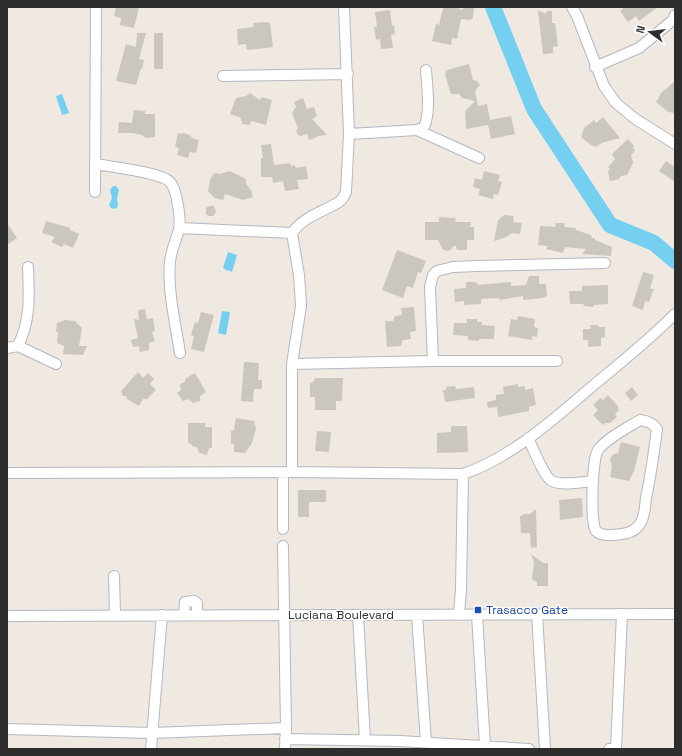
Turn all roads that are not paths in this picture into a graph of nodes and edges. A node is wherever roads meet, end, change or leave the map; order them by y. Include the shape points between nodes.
1 (96, 7) edge
2 (344, 7) edge
3 (572, 7) edge
4 (675, 15) edge
5 (596, 67) junction
6 (426, 70) dead end
7 (348, 74) junction
8 (222, 76) dead end
9 (417, 130) junction
10 (349, 134) junction
11 (675, 144) edge
12 (479, 158) dead end
13 (96, 164) junction
14 (95, 192) dead end
15 (179, 228) junction
16 (292, 233) junction
17 (605, 263) dead end
18 (28, 267) dead end
19 (675, 314) edge
20 (18, 346) junction
21 (7, 348) edge
22 (180, 353) dead end
23 (433, 361) junction
24 (557, 362) dead end
25 (56, 364) dead end
26 (292, 364) junction
27 (528, 438) junction
28 (288, 472) junction
29 (7, 473) edge
30 (463, 474) junction
31 (593, 482) junction
32 (283, 529) dead end
33 (283, 546) dead end
34 (114, 576) dead end
35 (537, 614) junction
36 (622, 614) junction
37 (671, 614) edge
38 (115, 615) junction
39 (162, 615) junction
40 (184, 615) junction
41 (197, 615) junction
42 (358, 615) junction
43 (417, 615) junction
44 (459, 615) junction
45 (477, 615) junction
46 (7, 616) edge
47 (285, 616) junction
48 (286, 728) junction
49 (7, 729) edge
50 (152, 732) junction
51 (365, 740) junction
52 (426, 742) junction
53 (285, 744) edge
54 (400, 745) edge
55 (485, 746) junction
56 (151, 749) edge
57 (529, 749) edge
58 (546, 749) edge
59 (614, 749) edge

1 - 13 street
2 - 7 street
3 - 5 street
4 - 5 street via 673,20 639,48
5 - 11 street via 604,86 616,103 634,118
6 - 9 street via 426,122 424,127
7 - 8 street
7 - 10 street
9 - 10 street
9 - 12 street
10 - 16 street via 347,181 343,198 331,208 302,222
13 - 14 street
13 - 15 street via 156,176 170,182 177,200
15 - 16 street
15 - 22 street via 170,269
16 - 26 street via 301,306
17 - 23 street via 453,267 438,270 433,275 430,287
18 - 20 street via 27,320
19 - 27 street via 576,401
20 - 21 street
20 - 25 street
23 - 24 street
23 - 26 street
26 - 28 street
27 - 30 street via 500,458
27 - 31 street via 546,476 552,481
28 - 29 street
28 - 30 street
28 - 32 street
30 - 44 street
31 - 31 street via 595,530 600,534 612,535 634,531 642,521 657,429 654,425 640,420 603,444 596,454
33 - 47 street
34 - 38 street
35 - 36 street, Luciana Boulevard
35 - 45 street, Luciana Boulevard
35 - 58 street
36 - 37 street, Luciana Boulevard
36 - 59 street
38 - 39 street, Luciana Boulevard
38 - 46 street, Luciana Boulevard
39 - 40 street, Luciana Boulevard
39 - 50 street
40 - 41 street, Luciana Boulevard
40 - 41 street via 185,602 194,601 197,603
41 - 47 street, Luciana Boulevard
42 - 43 street, Luciana Boulevard
42 - 47 street, Luciana Boulevard
42 - 51 street
43 - 44 street, Luciana Boulevard
43 - 52 street
44 - 45 street, Luciana Boulevard
45 - 55 street
47 - 48 street
48 - 50 street
48 - 53 street
49 - 50 street
50 - 56 street
51 - 53 street
51 - 54 street
52 - 54 street
52 - 55 street
55 - 57 street

